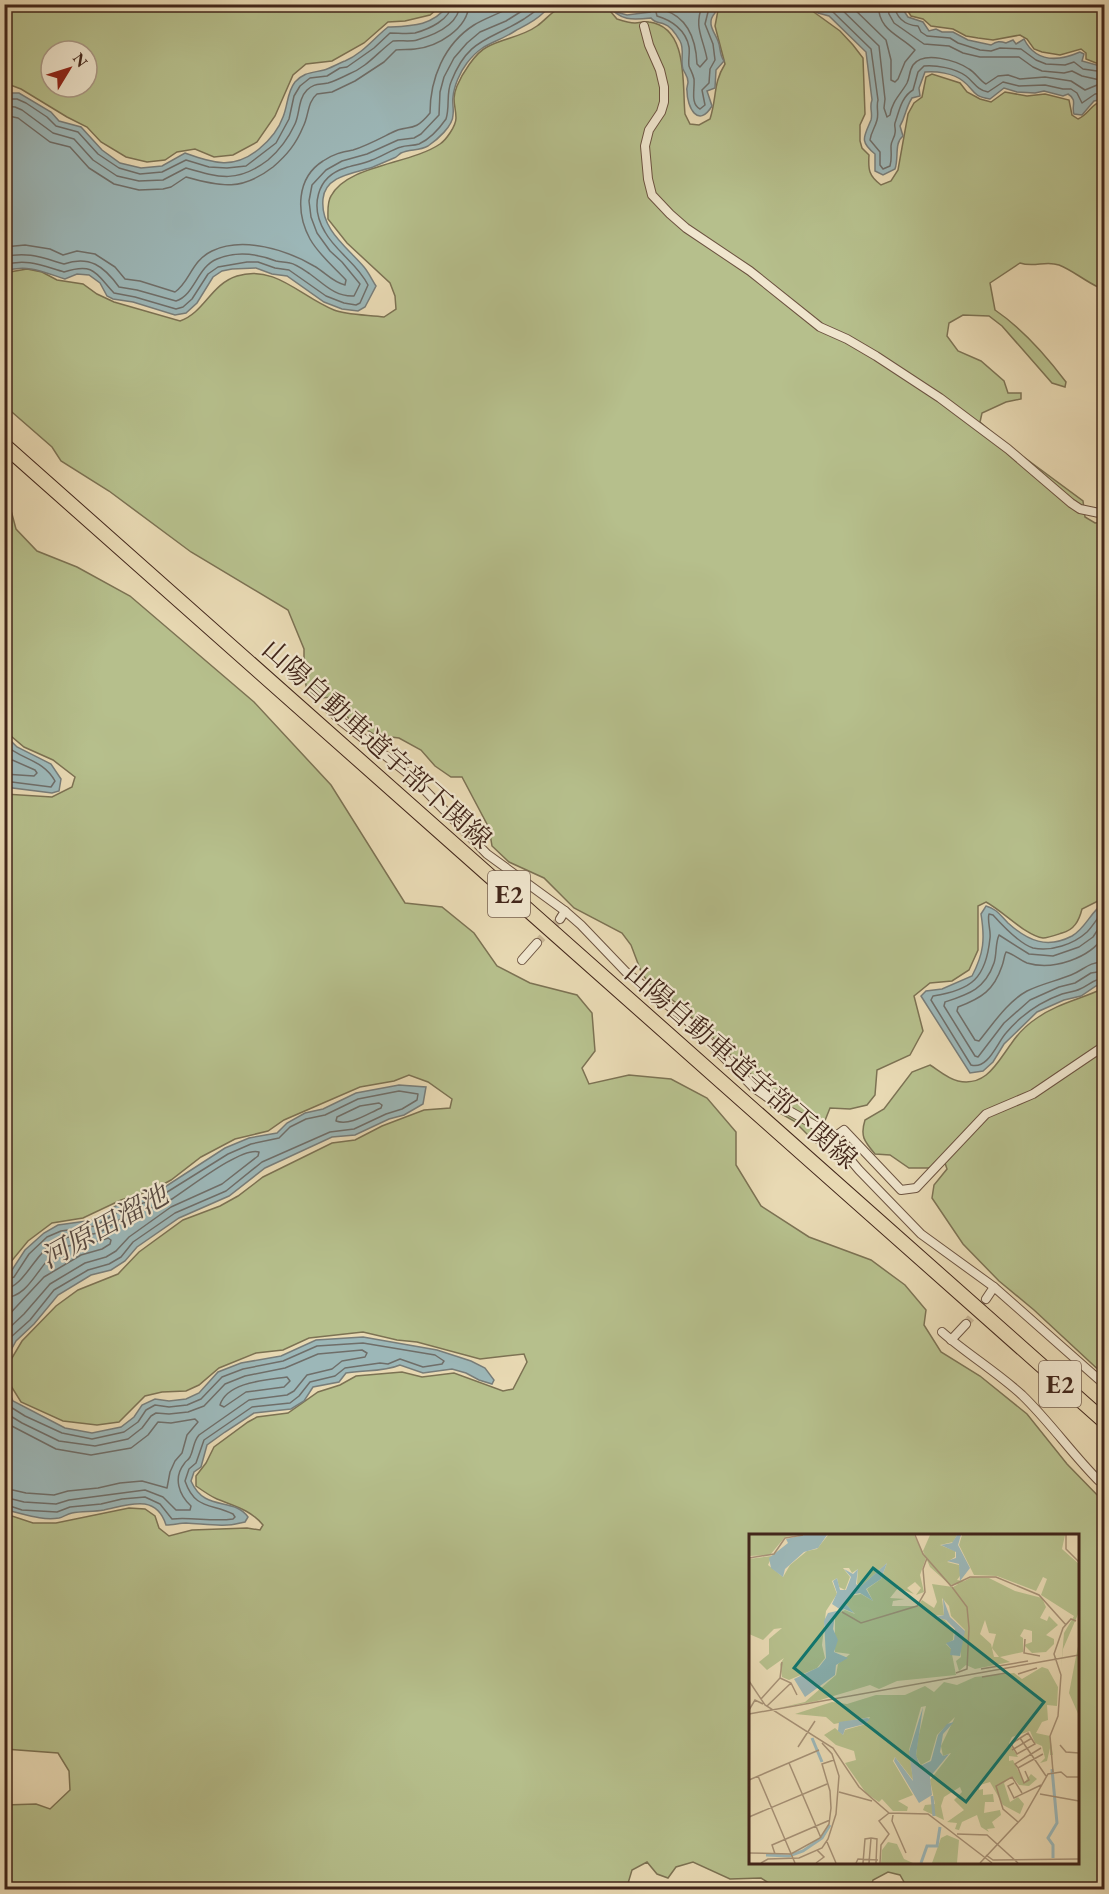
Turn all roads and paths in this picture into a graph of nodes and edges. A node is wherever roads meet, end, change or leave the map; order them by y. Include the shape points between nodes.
1 (644, 26) dead end
2 (4, 444) edge
3 (1104, 514) edge
4 (327, 707) dead end
5 (565, 911) junction
6 (560, 919) tunnel mouth
7 (537, 944) tunnel mouth
8 (522, 960) dead end
9 (1104, 1046) edge
10 (833, 1138) junction
11 (994, 1287) junction
12 (986, 1299) tunnel mouth
13 (966, 1324) tunnel mouth
14 (942, 1332) dead end
15 (951, 1340) junction
16 (1015, 1342) junction
17 (1104, 1384) edge
18 (1104, 1422) edge
19 (1104, 1426) edge
20 (1099, 1481) dead end

1 - 3 street via 664,87 664,102 645,146 652,195 686,228 820,327 876,356 940,398 1080,509
2 - 16 highway, 山陽自動車道宇部下関線 / E2
4 - 5 street via 410,775 487,854
5 - 6 street
5 - 10 street via 626,972 689,1022 754,1088
7 - 8 street
9 - 10 street via 1033,1094 986,1114 916,1188 901,1190 844,1130
10 - 11 street via 921,1234
11 - 12 street
11 - 17 street
13 - 15 street
14 - 15 street
15 - 20 street via 1020,1393
16 - 18 highway, 山陽自動車道宇部下関線 / E2
16 - 19 highway, 山陽自動車道宇部下関線 / E2

